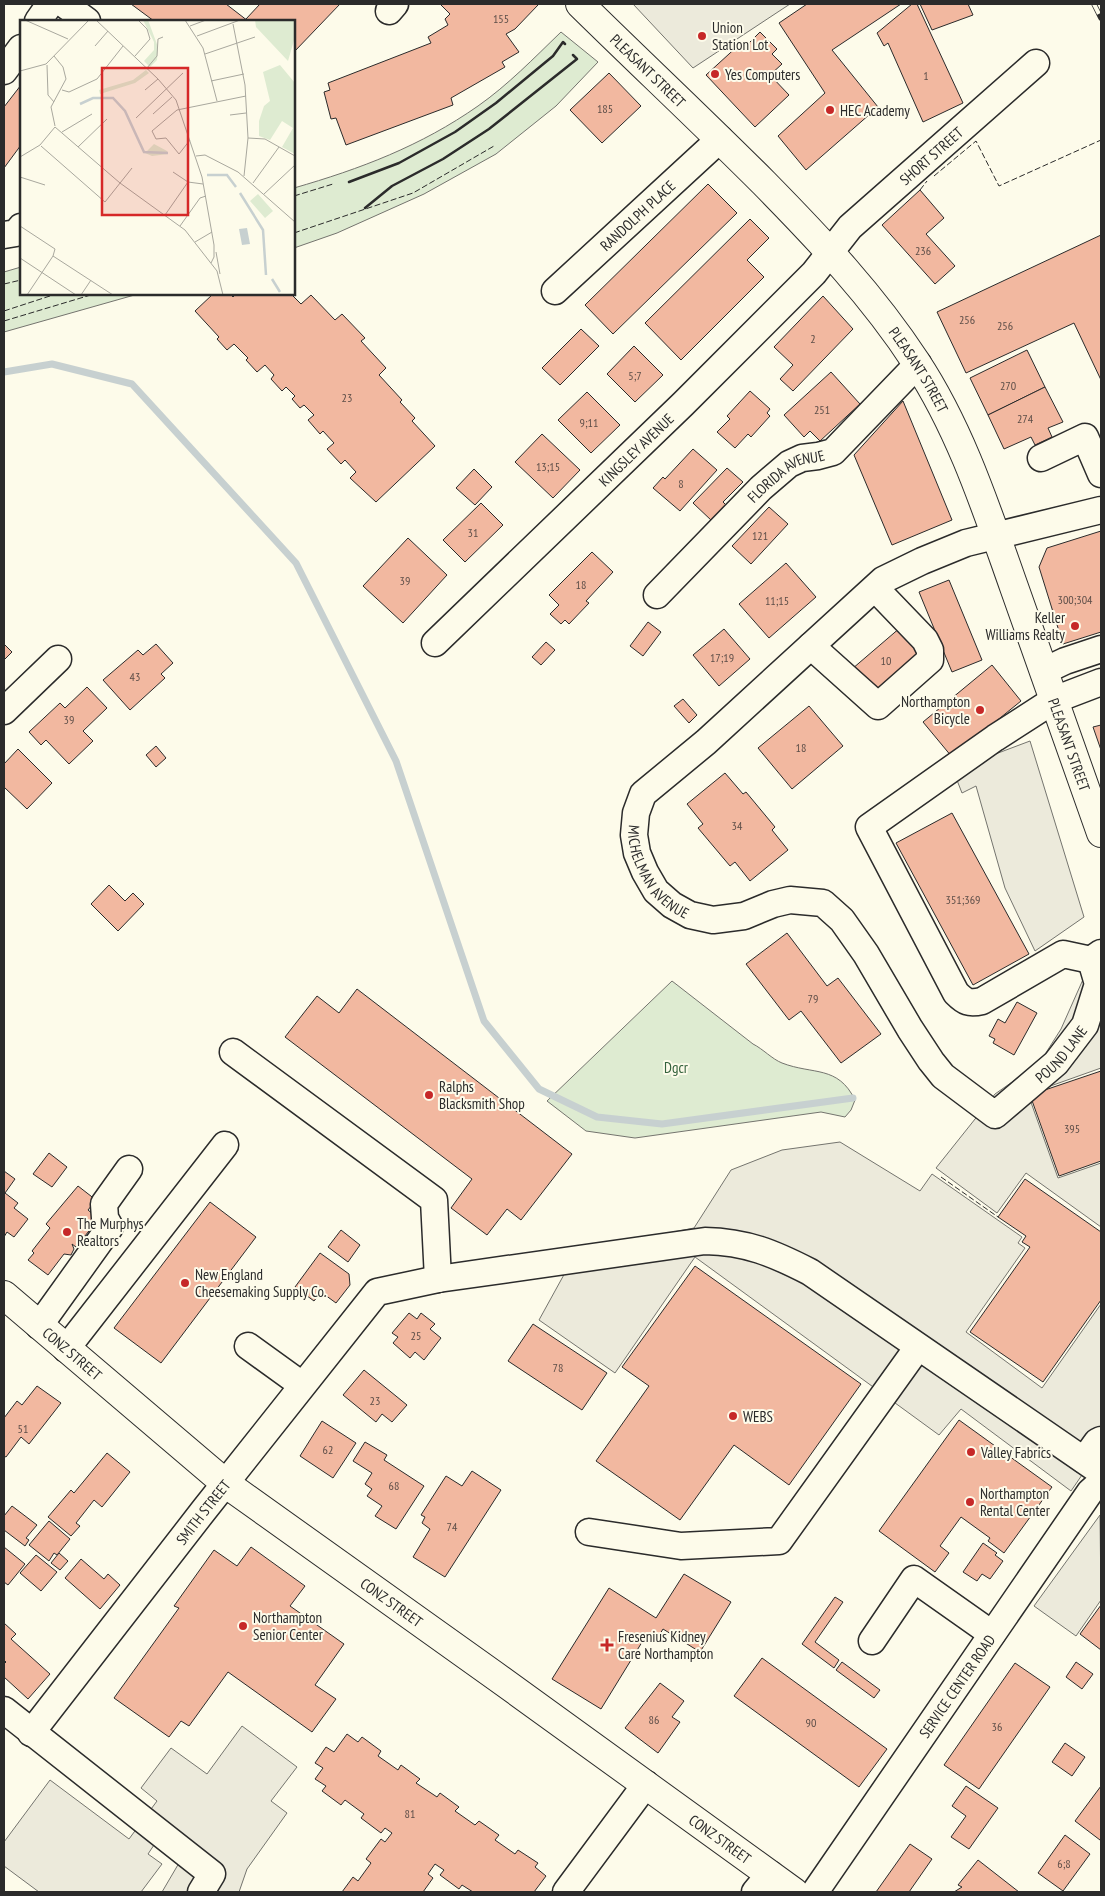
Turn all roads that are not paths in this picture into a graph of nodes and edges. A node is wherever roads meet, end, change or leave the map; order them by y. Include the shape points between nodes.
1 (50, 4) edge
2 (64, 4) edge
3 (580, 4) edge
4 (39, 20) edge
5 (86, 20) edge
6 (20, 49) edge
7 (1036, 63) dead end
8 (4, 71) edge
9 (720, 139) junction
10 (20, 228) edge
11 (4, 235) edge
12 (831, 252) junction
13 (555, 291) dead end
14 (918, 364) junction
15 (1041, 458) dead end
16 (1101, 474) edge
17 (1101, 510) edge
18 (996, 536) junction
19 (875, 588) junction
20 (657, 595) dead end
21 (436, 643) dead end
22 (812, 646) junction
23 (1101, 649) edge
24 (58, 659) dead end
25 (1044, 670) junction
26 (1101, 682) edge
27 (1054, 700) junction
28 (4, 711) edge
29 (1101, 833) edge
30 (1096, 957) edge
31 (233, 1052) dead end
32 (996, 1115) joint
33 (225, 1145) dead end
34 (129, 1169) dead end
35 (438, 1279) junction
36 (4, 1295) edge
37 (39, 1326) junction
38 (248, 1346) dead end
39 (918, 1346) junction
40 (66, 1349) junction
41 (302, 1385) junction
42 (1101, 1440) edge
43 (1092, 1466) edge
44 (1101, 1482) edge
45 (225, 1483) junction
46 (589, 1532) dead end
47 (992, 1634) junction
48 (872, 1641) dead end
49 (4, 1710) edge
50 (31, 1733) junction
51 (646, 1784) junction
52 (762, 1883) edge
53 (201, 1892) edge
54 (566, 1892) edge
55 (794, 1892) edge
56 (815, 1892) edge

1 - 4 street
2 - 5 street
3 - 9 main road, PLEASANT STREET
6 - 8 street
7 - 12 street, SHORT STREET via 850,227
9 - 12 main road, PLEASANT STREET
9 - 13 street, RANDOLPH PLACE
10 - 11 street via 16,233
12 - 14 main road, PLEASANT STREET via 881,311
12 - 21 street, KINGSLEY AVENUE via 683,404
14 - 18 main road, PLEASANT STREET via 946,414
14 - 20 street, FLORIDA AVENUE via 833,452 789,464 768,482
15 - 16 street via 1086,437
17 - 18 street, MICHELMAN AVENUE
18 - 19 street, MICHELMAN AVENUE via 966,543 922,561 883,580
18 - 25 main road, PLEASANT STREET
19 - 22 street, MICHELMAN AVENUE
19 - 22 street via 926,640 930,660 878,706
22 - 32 street, MICHELMAN AVENUE via 643,794 635,821 637,853 656,891 672,905 690,914 713,920 744,916 790,900 823,904 842,920 866,954 910,1030 943,1076
23 - 25 street
24 - 28 street
25 - 27 main road, PLEASANT STREET
26 - 27 street
27 - 29 main road, PLEASANT STREET
27 - 30 street via 869,827 956,993 964,1001 982,1001 1063,954
30 - 32 street, POUND LANE via 1098,984 1085,1026 1056,1063
31 - 35 street via 434,1200
33 - 40 street
34 - 37 street via 104,1204 105,1218 110,1227
35 - 39 street via 705,1241 728,1242 776,1255 810,1272
35 - 41 street, SMITH STREET via 377,1292
36 - 37 main road, CONZ STREET
37 - 40 main road, CONZ STREET
38 - 41 street
39 - 43 street
39 - 46 street via 779,1541 681,1546
40 - 45 main road, CONZ STREET
41 - 45 street, SMITH STREET
42 - 43 street via 1097,1442
44 - 47 street, SERVICE CENTER ROAD via 1090,1492
45 - 50 street, SMITH STREET
45 - 51 main road, CONZ STREET
47 - 48 street via 914,1579
47 - 56 street, SERVICE CENTER ROAD
49 - 50 street
50 - 53 street via 212,1874
51 - 52 main road, CONZ STREET
51 - 54 street
52 - 55 main road, CONZ STREET

